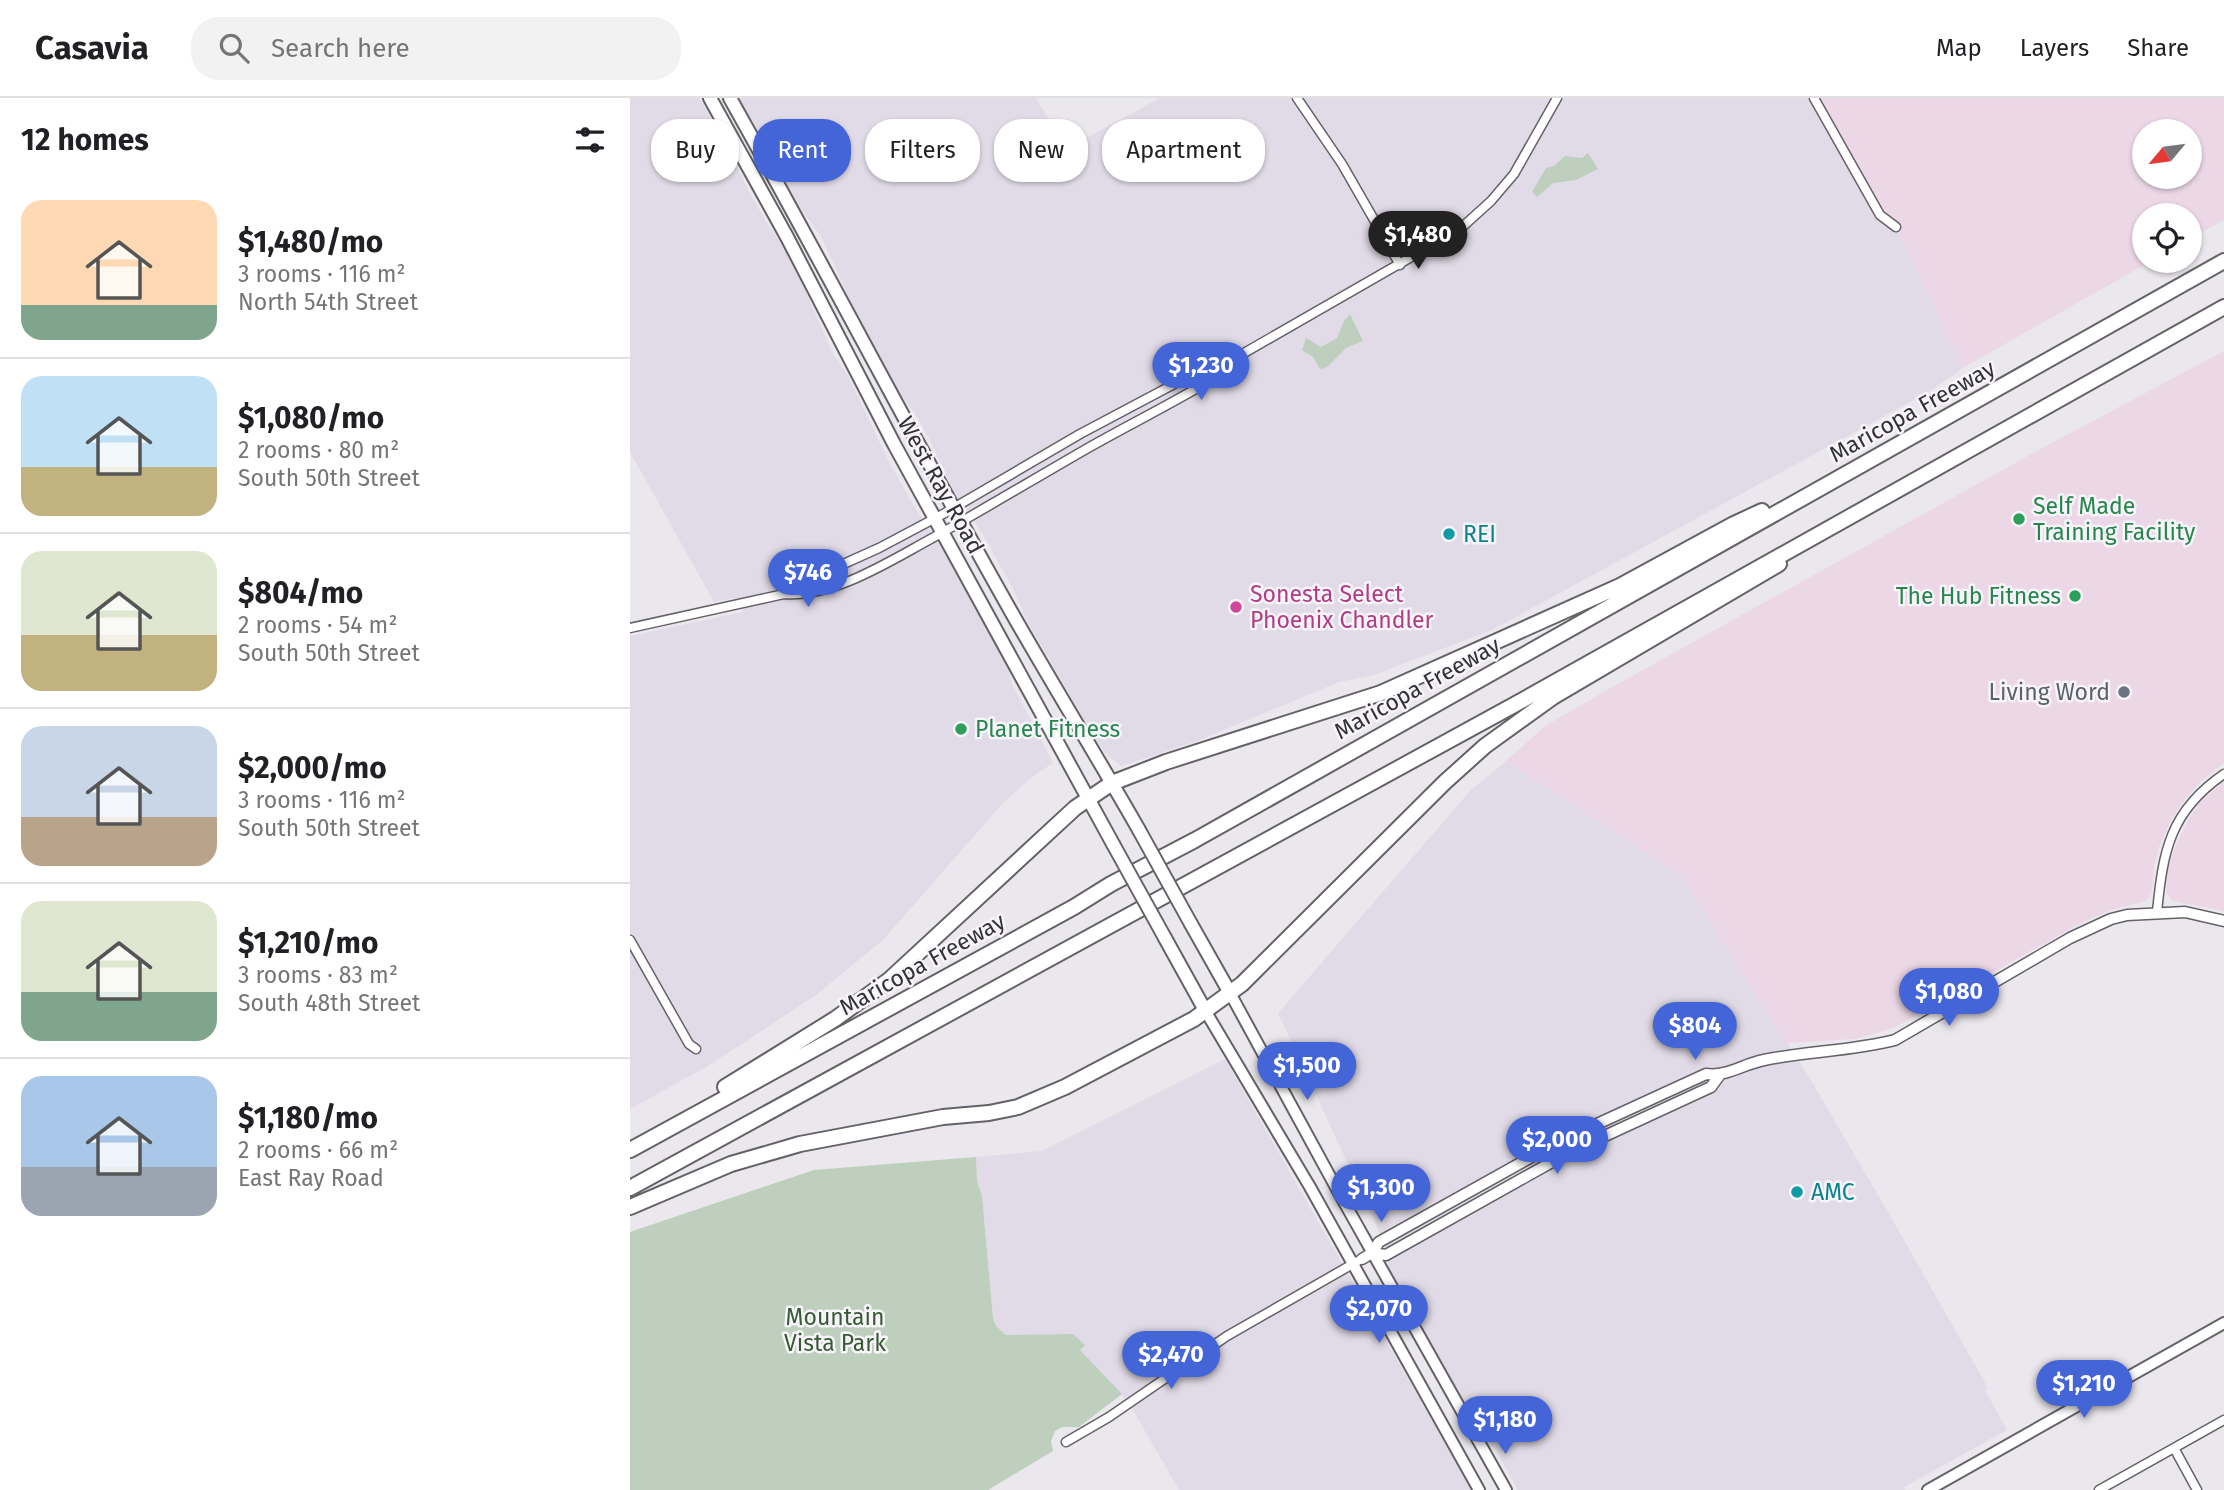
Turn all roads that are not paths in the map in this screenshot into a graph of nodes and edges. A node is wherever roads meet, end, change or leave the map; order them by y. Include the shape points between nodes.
1 (710, 98) edge
2 (730, 98) edge
3 (1297, 98) edge
4 (1557, 98) edge
5 (1814, 98) edge
6 (1896, 227) dead end
7 (2224, 255) edge
8 (1400, 265) junction
9 (2218, 265) edge
10 (2224, 307) edge
11 (1212, 372) junction
12 (1840, 477) junction
13 (954, 508) junction
14 (1859, 510) junction
15 (935, 518) junction
16 (962, 522) junction
17 (943, 532) junction
18 (784, 594) junction
19 (630, 628) edge
20 (2224, 774) edge
21 (1112, 783) junction
22 (1087, 799) junction
23 (2157, 912) junction
24 (2224, 921) edge
25 (630, 940) edge
26 (1230, 993) junction
27 (1206, 1012) junction
28 (696, 1049) dead end
29 (630, 1148) edge
30 (630, 1188) edge
31 (630, 1208) edge
32 (1362, 1259) junction
33 (2224, 1323) edge
34 (2224, 1420) edge
35 (1066, 1442) dead end
36 (2174, 1448) junction
37 (1479, 1490) edge
38 (1506, 1490) edge
39 (1928, 1490) edge
40 (2099, 1490) edge
41 (2197, 1490) edge

1 - 15 main road, West Ray Road
2 - 13 main road, West Ray Road
3 - 8 street via 1342,164
4 - 8 street via 1514,174 1491,201 1460,229
5 - 6 street via 1880,215
7 - 9 highway, Maricopa Freeway
8 - 11 street
9 - 12 highway, Maricopa Freeway
10 - 14 highway
11 - 13 street via 1195,373
11 - 16 street via 1199,387
12 - 21 highway via 1734,524 1596,597 1381,693
12 - 29 highway, Maricopa Freeway via 1195,840
13 - 15 street
13 - 16 main road, West Ray Road
14 - 26 highway via 1764,575 1522,718 1445,782
14 - 30 highway via 1514,705
15 - 17 main road, West Ray Road
15 - 18 street
16 - 17 street
16 - 21 main road, West Ray Road
17 - 18 street via 844,582 801,596
17 - 22 main road, West Ray Road
18 - 19 street
20 - 23 street via 2193,802 2171,835 2161,869
21 - 22 highway
21 - 26 main road, West Ray Road, bridge
22 - 27 main road, West Ray Road, bridge
22 - 29 highway via 864,999
23 - 24 street via 2185,912
23 - 32 street via 2111,919 2070,939 1895,1040 1760,1061 1719,1076 1712,1087 1568,1153 1386,1255
25 - 28 street
26 - 27 highway
26 - 32 main road
27 - 31 highway via 1018,1107 800,1144 731,1164
27 - 32 main road via 1297,1164
32 - 35 street via 1227,1336
32 - 37 main road
32 - 38 main road
33 - 39 main road
34 - 36 street
36 - 40 street
36 - 41 street

